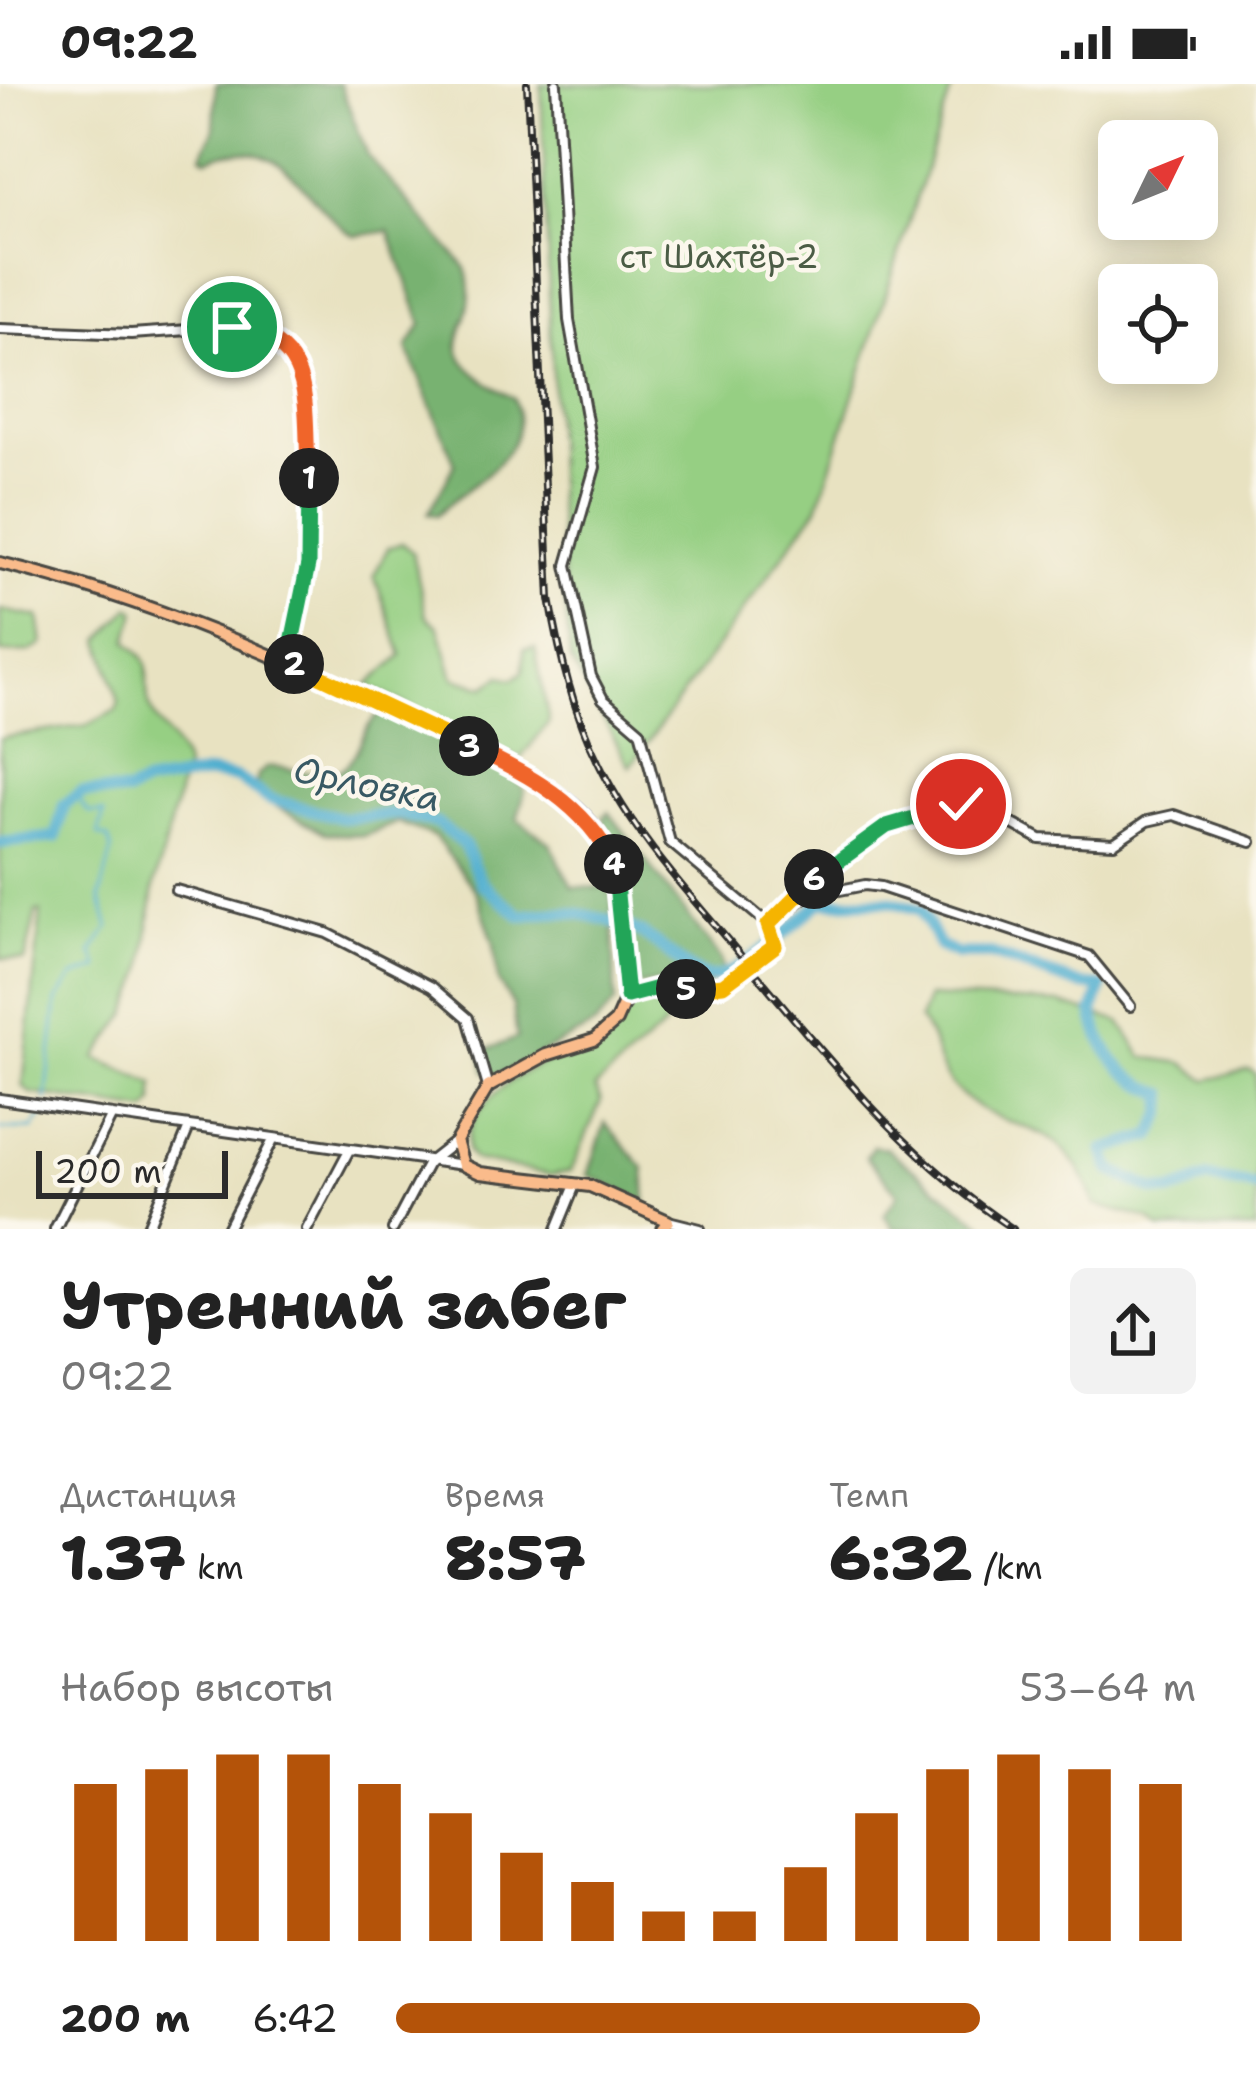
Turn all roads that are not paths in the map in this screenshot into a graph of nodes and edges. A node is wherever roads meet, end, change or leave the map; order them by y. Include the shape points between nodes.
1 (556, 84) edge
2 (0, 329) edge
3 (0, 563) edge
4 (288, 661) junction
5 (1251, 842) dead end
6 (176, 890) dead end
7 (786, 906) junction
8 (768, 925) junction
9 (627, 996) junction
10 (1130, 1006) dead end
11 (488, 1087) junction
12 (0, 1099) edge
13 (112, 1115) junction
14 (189, 1127) junction
15 (456, 1141) junction
16 (272, 1142) junction
17 (348, 1152) junction
18 (428, 1163) junction
19 (464, 1166) junction
20 (575, 1185) junction
21 (665, 1225) edge
22 (56, 1229) edge
23 (147, 1229) edge
24 (227, 1229) edge
25 (307, 1229) edge
26 (393, 1229) edge
27 (557, 1229) edge
28 (700, 1229) edge

1 - 8 street via 569,320 595,467 567,565 591,676 603,699 640,731 670,842
2 - 4 street via 131,334 232,327 266,336 285,353 307,388 311,514
3 - 4 main road via 79,582
4 - 9 main road via 495,758 585,816 614,863
5 - 7 street via 1174,815 1114,843 1040,839 961,804 887,826
6 - 11 street via 327,933 432,987 468,1018
7 - 8 street
7 - 10 street via 822,892 881,887 1088,956
8 - 9 street via 775,937 723,985
9 - 11 main road via 616,1021 593,1040
11 - 15 main road
12 - 13 street
13 - 14 street
13 - 22 street
14 - 16 street
14 - 23 street
15 - 18 street
15 - 19 main road
16 - 17 street
16 - 24 street
17 - 18 street
17 - 25 street
18 - 19 street
18 - 26 street
19 - 20 main road
20 - 21 main road
20 - 27 street
21 - 28 street

